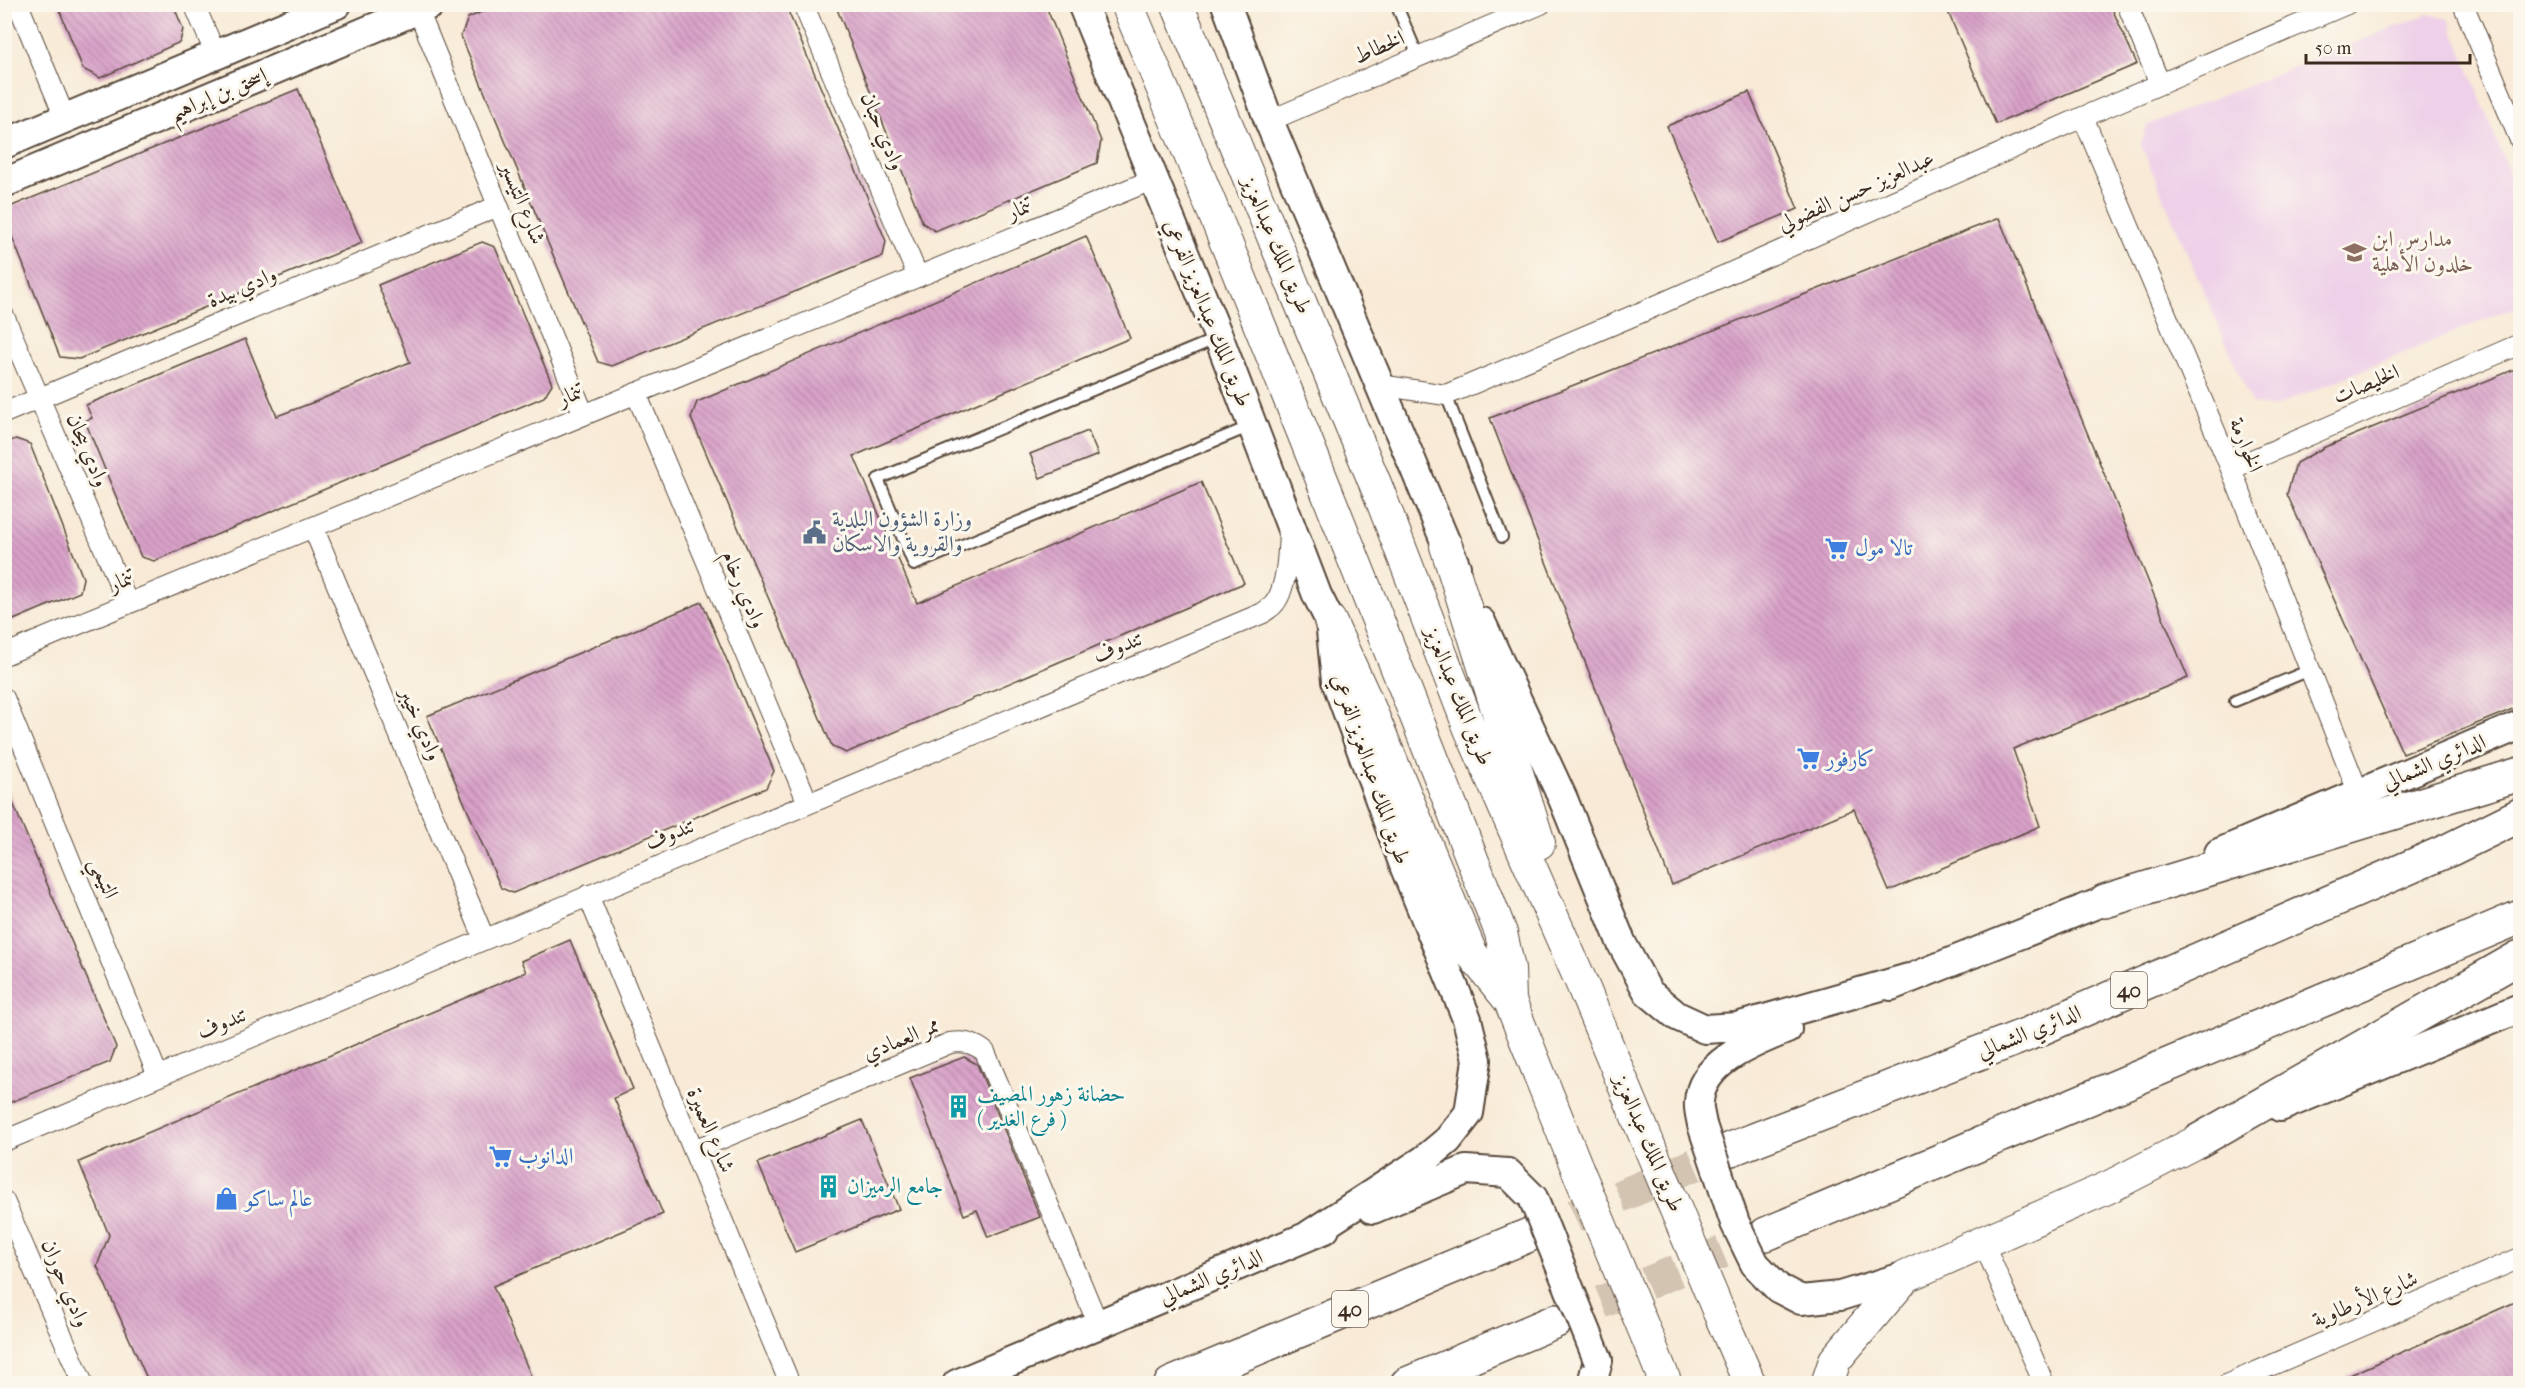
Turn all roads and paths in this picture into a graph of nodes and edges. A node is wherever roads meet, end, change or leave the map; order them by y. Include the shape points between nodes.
1 (18, 4) edge
2 (194, 4) edge
3 (337, 4) edge
4 (803, 4) edge
5 (1082, 4) edge
6 (1127, 4) edge
7 (1177, 4) edge
8 (1226, 4) edge
9 (1396, 4) edge
10 (1541, 4) edge
11 (2127, 4) edge
12 (2348, 4) edge
13 (2463, 4) edge
14 (424, 7) edge
15 (216, 55) junction
16 (1418, 56) junction
17 (2160, 84) junction
18 (2083, 117) junction
19 (65, 118) junction
20 (1269, 121) junction
21 (2520, 140) edge
22 (4, 144) edge
23 (1154, 179) junction
24 (4, 183) edge
25 (498, 206) junction
26 (918, 277) junction
27 (4, 316) edge
28 (1219, 338) junction
29 (2520, 344) edge
30 (1380, 385) junction
31 (636, 393) junction
32 (1446, 395) junction
33 (40, 398) junction
34 (4, 413) edge
35 (584, 415) junction
36 (1252, 425) junction
37 (2231, 469) junction
38 (1289, 521) junction
39 (312, 527) junction
40 (1502, 537) dead end
41 (1446, 546) junction
42 (128, 604) junction
43 (1330, 621) junction
44 (4, 655) edge
45 (2310, 670) junction
46 (4, 698) edge
47 (2235, 701) dead end
48 (2520, 725) edge
49 (2520, 774) edge
50 (2359, 794) junction
51 (808, 803) junction
52 (2520, 815) edge
53 (588, 895) junction
54 (2105, 901) junction
55 (2520, 917) edge
56 (484, 938) junction
57 (2520, 957) edge
58 (1909, 978) junction
59 (1582, 984) junction
60 (1510, 1000) junction
61 (2520, 1008) edge
62 (158, 1076) junction
63 (4, 1141) edge
64 (2198, 1141) junction
65 (1731, 1149) tunnel mouth
66 (694, 1150) junction
67 (4, 1201) edge
68 (1766, 1234) tunnel mouth
69 (1309, 1235) junction
70 (1529, 1235) tunnel mouth
71 (1983, 1244) junction
72 (2520, 1258) edge
73 (1906, 1276) junction
74 (1556, 1321) tunnel mouth
75 (1098, 1324) junction
76 (1595, 1372) edge
77 (83, 1383) edge
78 (790, 1383) edge
79 (957, 1383) edge
80 (1171, 1383) edge
81 (1407, 1383) edge
82 (1666, 1383) edge
83 (1750, 1383) edge
84 (1827, 1383) edge
85 (2044, 1383) edge
86 (2228, 1383) edge

1 - 19 street
2 - 15 street
3 - 15 street, إسحق بن إبراهيم
4 - 26 street, وادي حبان
5 - 23 street, طريق الملك عبدالعزيز الفرعي
6 - 60 main road, طريق الملك عبدالعزيز via 1398,669 1501,933 1509,969
7 - 59 main road, طريق الملك عبدالعزيز via 1378,493 1470,729
8 - 20 street
9 - 16 lane
10 - 16 street, الخطاط
11 - 17 street
12 - 17 street, عبدالعزيز حسن الفضولي
13 - 21 street
14 - 24 street, إسحق بن إبراهيم
14 - 25 street, شارع التيسير
15 - 19 street, إسحق بن إبراهيم
16 - 20 street, الخطاط
17 - 18 street, عبدالعزيز حسن الفضولي
18 - 32 street, عبدالعزيز حسن الفضولي via 1653,308
18 - 37 street, الخوارمة
19 - 22 street, إسحق بن إبراهيم
20 - 30 street
23 - 26 street, تنمار
23 - 28 street, طريق الملك عبدالعزيز الفرعي
25 - 33 street, وادي بيدة
25 - 35 street, شارع التيسير
26 - 31 street, تنمار
27 - 33 street, وادي بيحان
28 - 36 street, طريق الملك عبدالعزيز الفرعي
28 - 36 lane via 878,479 914,565
29 - 37 street, الخليصات
30 - 32 street
30 - 41 street
31 - 35 street, تنمار
31 - 51 street, وادي رخام
32 - 40 lane
33 - 34 street, وادي بيدة
33 - 42 street, وادي بيحان
35 - 39 street, تنمار
36 - 38 street, طريق الملك عبدالعزيز الفرعي
37 - 45 street, الخوارمة
38 - 43 street, طريق الملك عبدالعزيز الفرعي
38 - 51 street, تندوف via 1288,557 1280,592 1263,613
39 - 42 street, تنمار
39 - 56 street, وادي خيبر
41 - 58 street via 1563,799 1622,944 1648,992 1677,1016 1705,1029 1737,1027
41 - 59 main road
42 - 44 street, تنمار
43 - 60 main road via 1471,953
43 - 69 street, طريق الملك عبدالعزيز الفرعي via 1336,681 1405,868 1467,1019 1477,1060 1469,1113 1448,1140
45 - 47 lane
45 - 50 street, الخوارمة
46 - 62 street, التيمي
48 - 50 street, الدائري الشمالي
49 - 54 highway
50 - 54 street, الدائري الشمالي
51 - 53 street, تندوف
52 - 65 highway, الدائري الشمالي / 40 via 2451,849 2028,1034
53 - 56 street, تندوف
53 - 66 street, شارع العميرة
54 - 58 street, الدائري الشمالي
55 - 68 highway
56 - 62 street, تندوف
57 - 64 highway
58 - 73 street, الدائري الشمالي, bridge via 1748,1045 1728,1057 1705,1080 1699,1102 1702,1125 1735,1223 1755,1264 1778,1288 1801,1300 1840,1296
59 - 83 main road, طريق الملك عبدالعزيز, bridge
60 - 82 main road, طريق الملك عبدالعزيز, bridge
61 - 64 street
62 - 63 street, تندوف
64 - 71 main road via 2109,1187
66 - 75 street, ممر العمادي via 950,1043 978,1046 985,1052
66 - 78 street, شارع العميرة
67 - 77 street, وادي حوران
69 - 75 street, الدائري الشمالي
69 - 76 street, الدائري الشمالي, bridge via 1466,1170 1508,1173 1533,1198
70 - 80 highway, 40
71 - 73 main road
71 - 85 street
72 - 86 street, شارع الأرطاوية
73 - 84 main road via 1835,1360
74 - 81 highway
75 - 79 street, الدائري الشمالي

